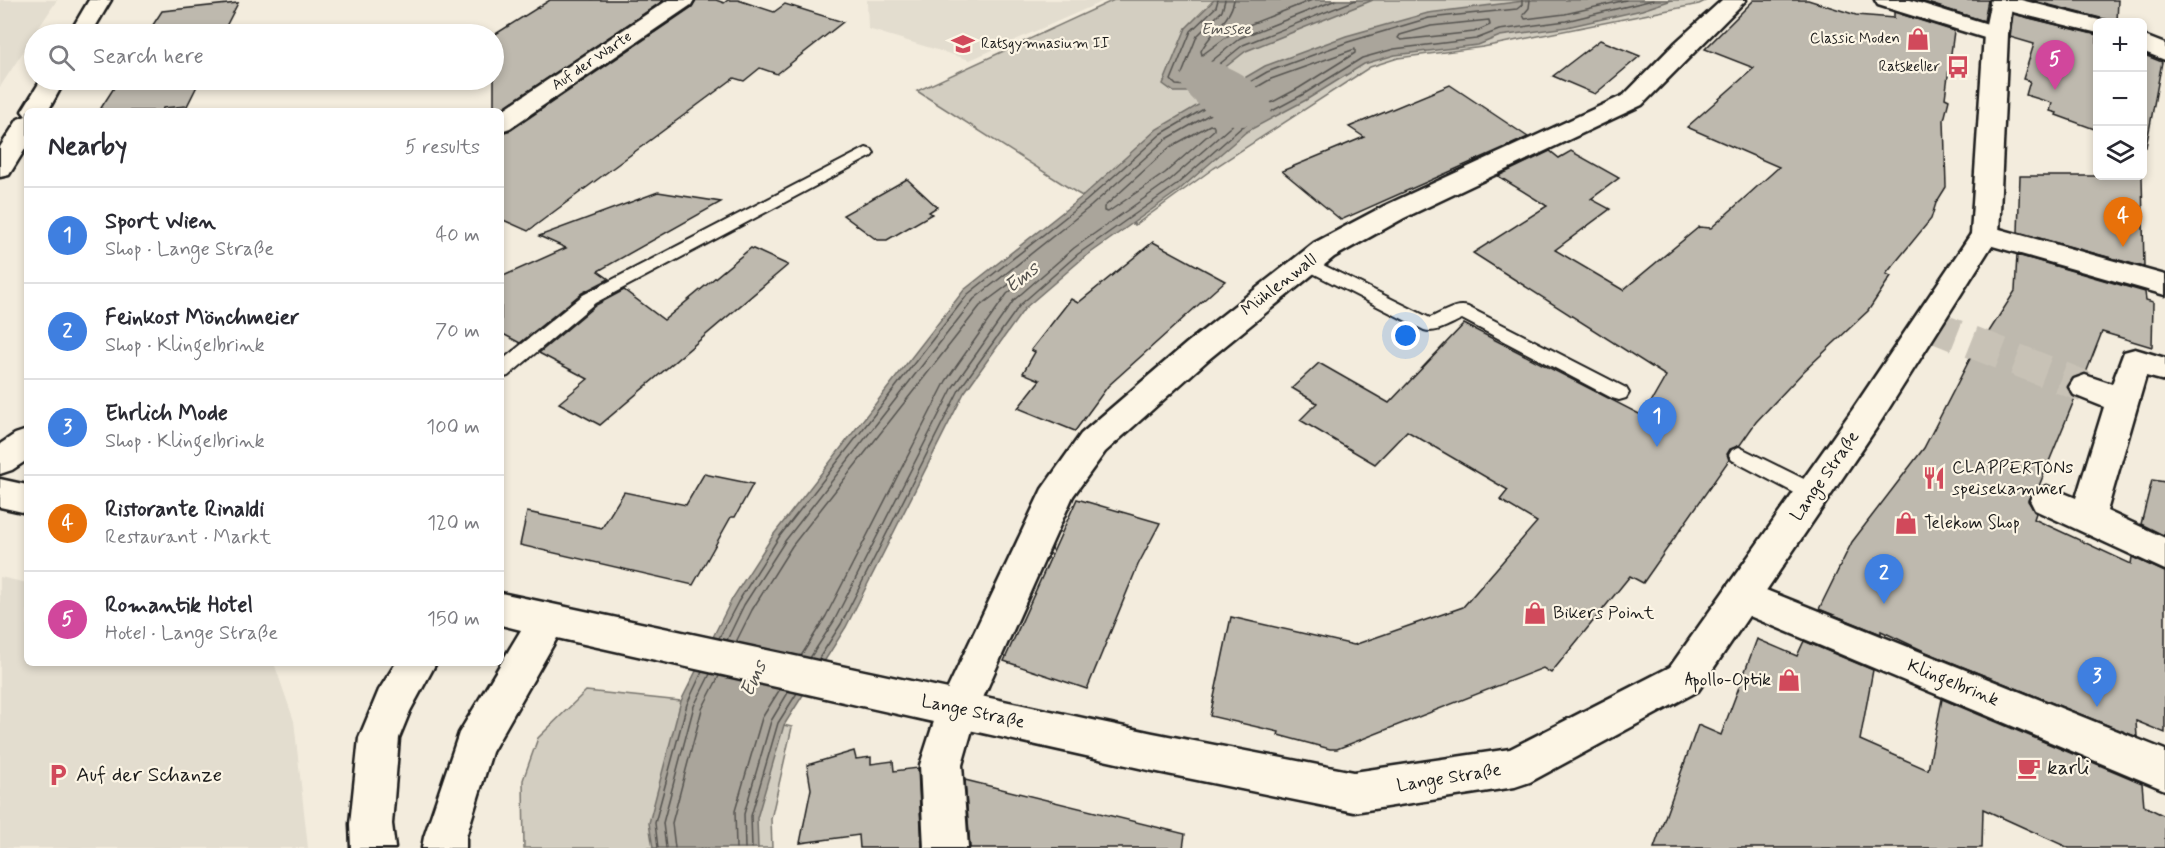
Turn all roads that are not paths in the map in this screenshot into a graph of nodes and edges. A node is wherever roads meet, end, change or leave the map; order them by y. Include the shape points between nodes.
1 (100, 0) edge
2 (683, 0) edge
3 (1735, 0) edge
4 (1886, 0) edge
5 (2002, 1) edge
6 (86, 24) edge
7 (2093, 25) edge
8 (1996, 34) junction
9 (47, 90) edge
10 (36, 108) edge
11 (504, 121) edge
12 (24, 129) edge
13 (866, 153) dead end
14 (0, 170) edge
15 (1985, 234) junction
16 (1307, 263) junction
17 (2165, 285) edge
18 (504, 369) edge
19 (2165, 370) edge
20 (2085, 387) tunnel mouth
21 (1619, 393) dead end
22 (2122, 401) junction
23 (24, 445) edge
24 (1739, 455) dead end
25 (0, 461) edge
26 (0, 493) edge
27 (1813, 493) junction
28 (24, 498) edge
29 (2047, 500) dead end
30 (2087, 518) junction
31 (2165, 555) edge
32 (1741, 596) junction
33 (504, 610) edge
34 (548, 620) junction
35 (415, 666) edge
36 (958, 709) junction
37 (2165, 770) edge
38 (373, 848) edge
39 (444, 848) edge
40 (946, 848) edge

1 - 6 street
2 - 11 street, Auf der Warte
3 - 16 street, Mühlenwall via 1634,100 1380,219
4 - 8 street
5 - 7 street
5 - 8 street, Lange Straße
8 - 15 street, Lange Straße
9 - 10 street
12 - 14 street
13 - 18 lane via 590,299
15 - 17 street
15 - 27 street, Lange Straße
16 - 21 lane via 1430,326 1462,311
16 - 36 street, Mühlenwall via 1093,443 1059,489
19 - 22 street via 2135,360
20 - 22 street
22 - 30 street
23 - 25 street
24 - 27 lane
26 - 28 street
27 - 32 street, Lange Straße
29 - 30 street
30 - 31 street
32 - 36 street, Lange Straße via 1684,679 1515,768 1354,792
32 - 37 street, Klingelbrink
33 - 34 street, Lange Straße
34 - 36 street, Lange Straße
34 - 39 street via 473,746
35 - 38 street via 378,738 371,824
36 - 40 street, Mühlenwall via 941,765

